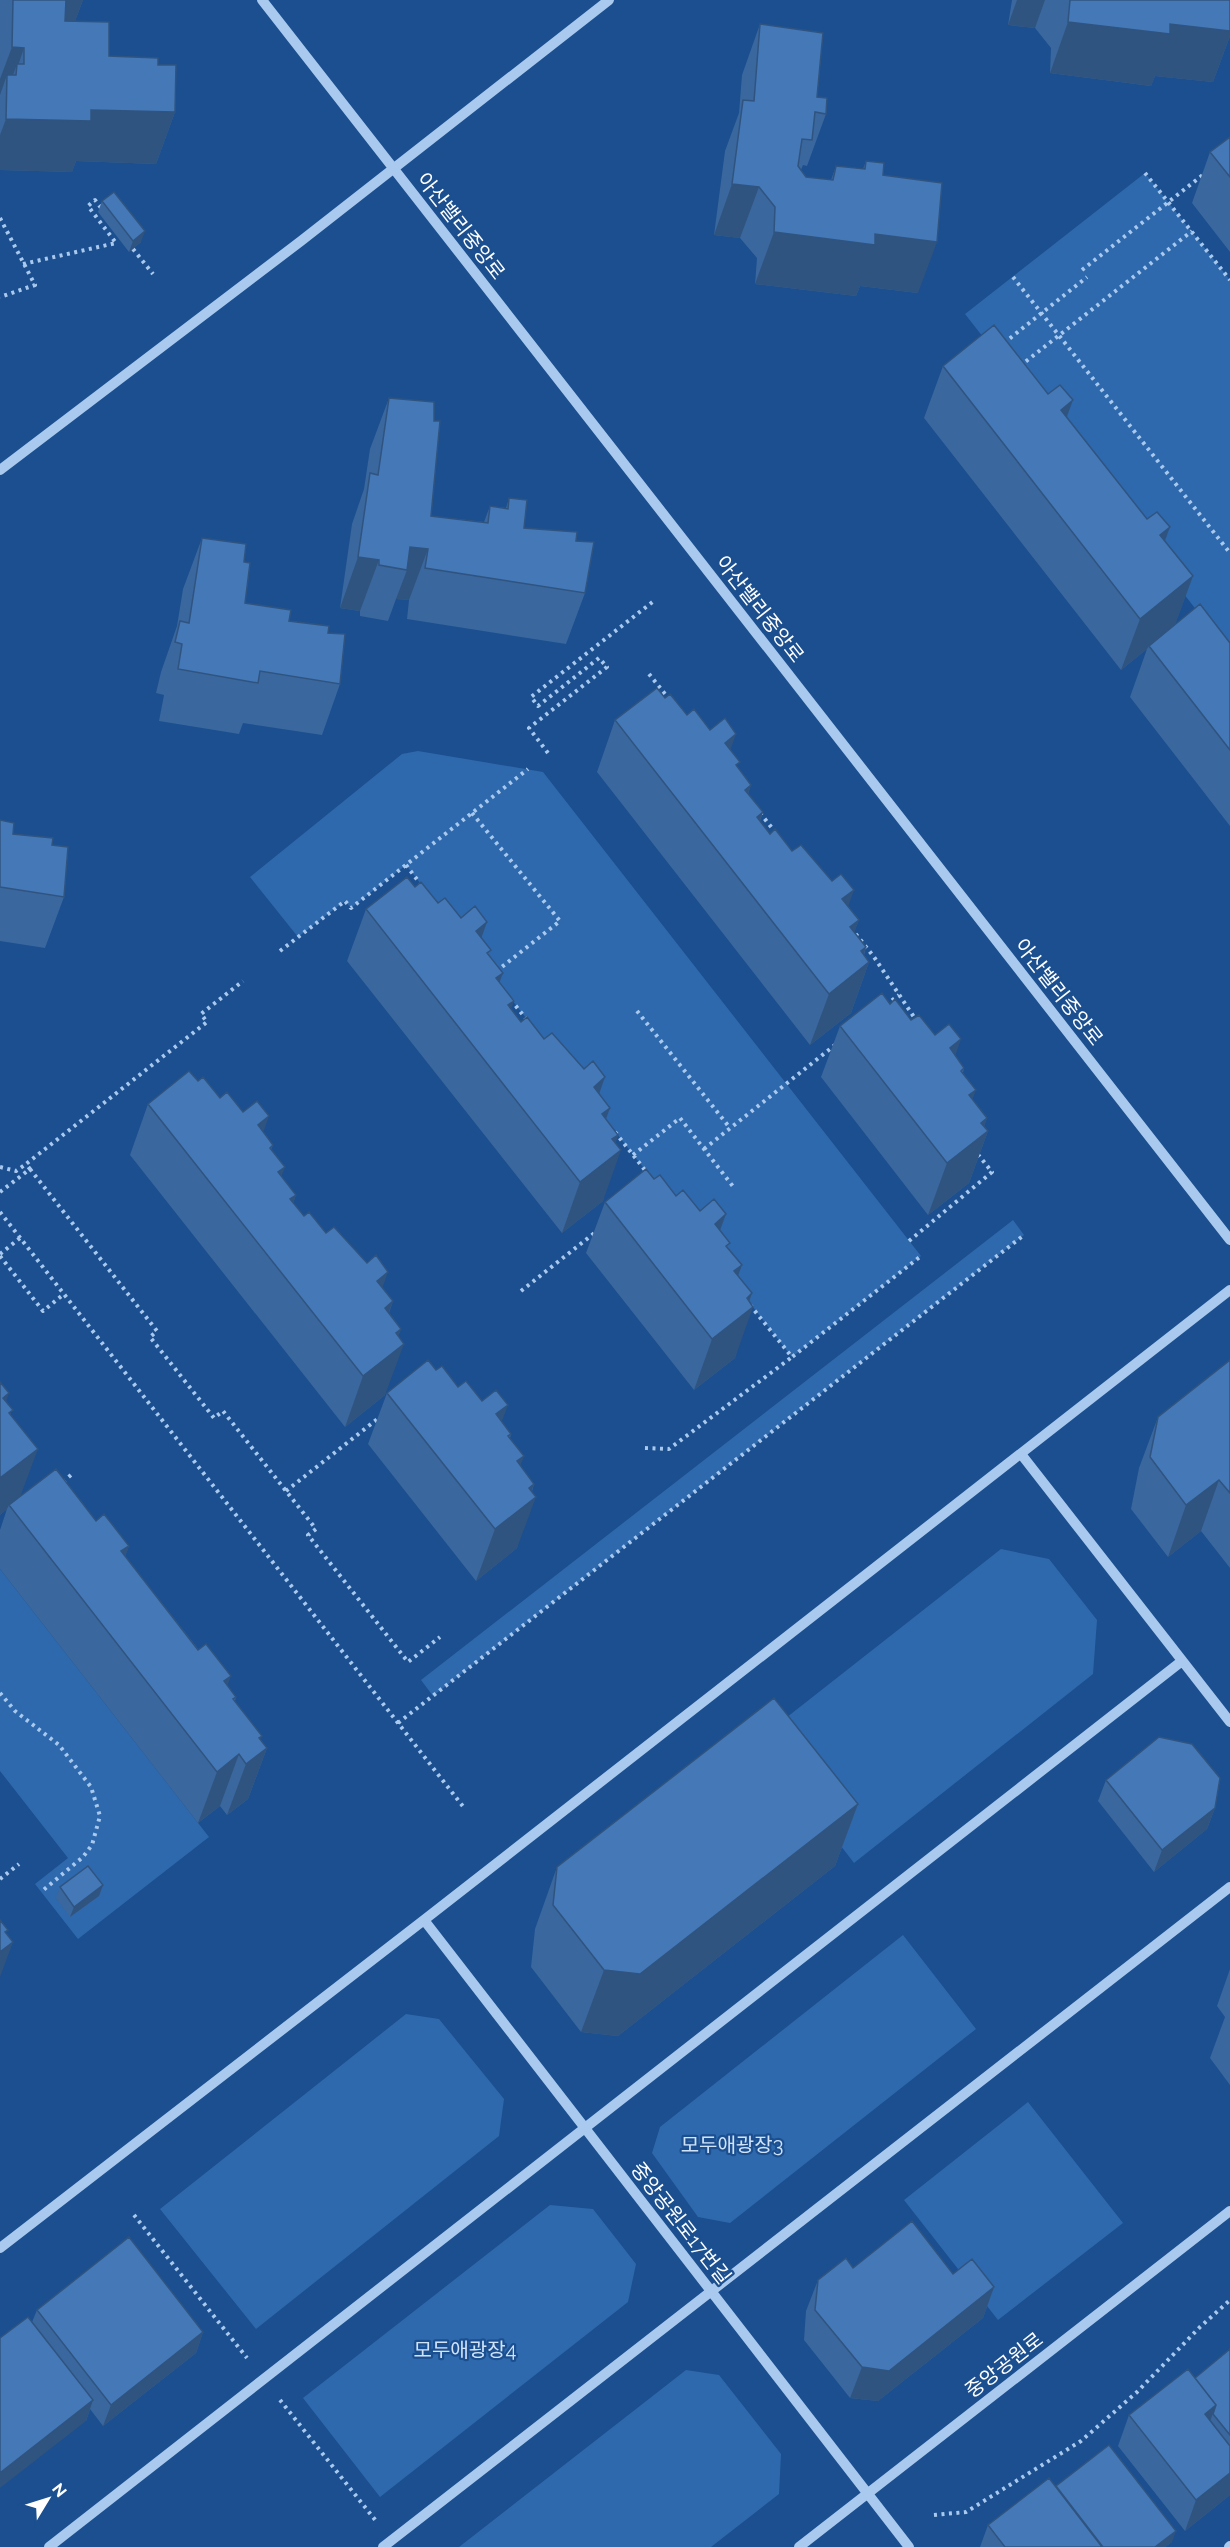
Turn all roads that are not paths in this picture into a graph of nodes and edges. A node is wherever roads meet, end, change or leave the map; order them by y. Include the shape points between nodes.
1 (262, 0) edge
2 (609, 0) edge
3 (393, 168) junction
4 (0, 470) edge
5 (1230, 1240) edge
6 (1230, 1290) edge
7 (1022, 1454) junction
8 (1182, 1661) junction
9 (1230, 1722) edge
10 (1230, 1887) edge
11 (424, 1920) junction
12 (585, 2128) junction
13 (1230, 2211) edge
14 (0, 2247) edge
15 (711, 2292) junction
16 (867, 2494) junction
17 (48, 2547) edge
18 (383, 2547) edge
19 (799, 2547) edge
20 (909, 2547) edge

1 - 3 street, 아산밸리중앙로
2 - 3 street
3 - 4 street
3 - 5 street, 아산밸리중앙로
6 - 7 street
7 - 8 street
7 - 11 street
8 - 9 street
8 - 12 street
10 - 15 street
11 - 12 street, 중앙공원로17번길
11 - 14 street
12 - 15 street, 중앙공원로17번길
12 - 17 street
13 - 16 street, 중앙공원로
15 - 16 street, 중앙공원로17번길
15 - 18 street
16 - 19 street, 중앙공원로
16 - 20 street, 중앙공원로17번길

